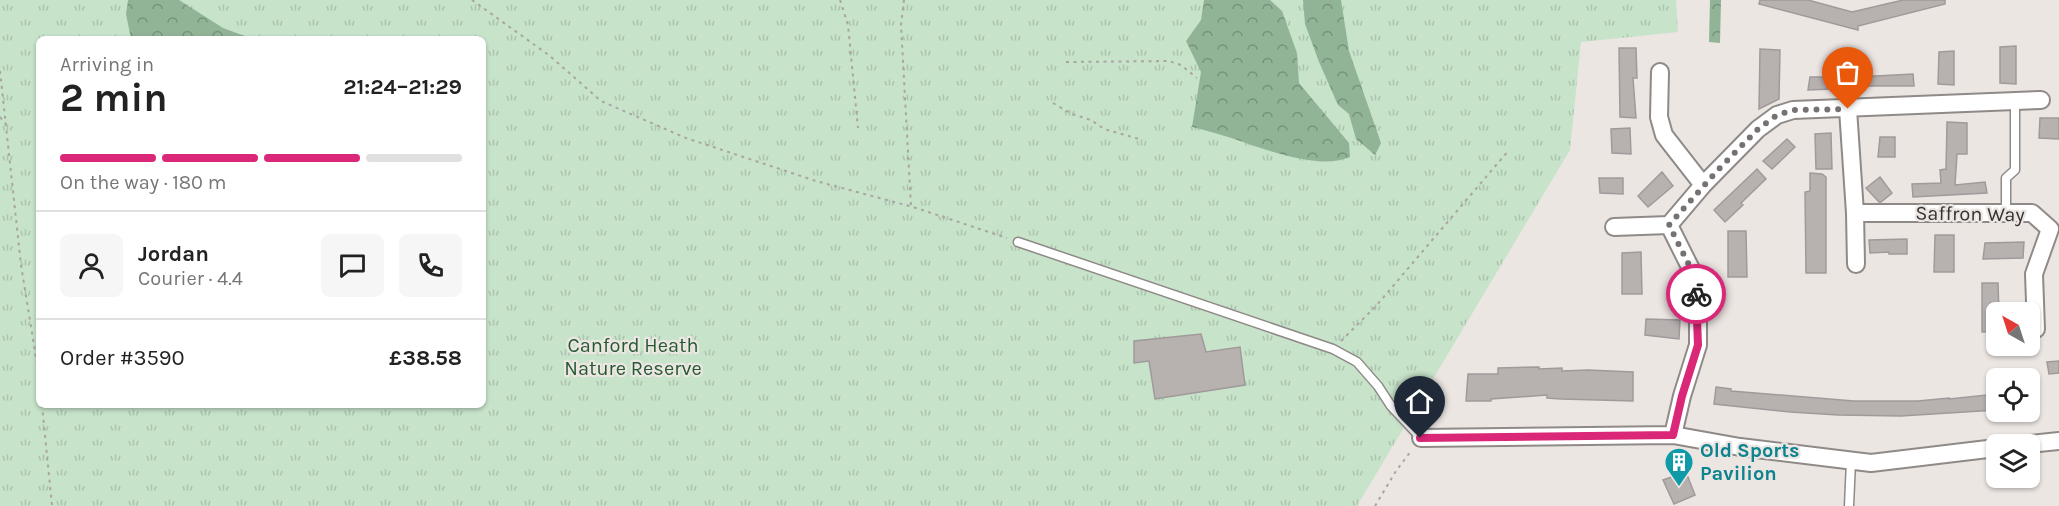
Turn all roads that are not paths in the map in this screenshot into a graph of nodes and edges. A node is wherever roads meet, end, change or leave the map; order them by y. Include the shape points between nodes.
1 (1660, 72) dead end
2 (2041, 100) dead end
3 (2014, 101) junction
4 (1848, 109) junction
5 (1703, 185) junction
6 (1855, 213) junction
7 (2006, 213) junction
8 (1669, 225) junction
9 (1614, 227) dead end
10 (1018, 242) road end
11 (1856, 264) dead end
12 (2035, 302) edge
13 (1673, 435) junction
14 (1420, 438) joint
15 (2059, 441) edge
16 (2040, 443) edge
17 (1986, 449) edge
18 (1851, 460) junction
19 (1849, 506) edge

1 - 5 street via 1659,117 1664,135
2 - 3 street
3 - 4 street
3 - 7 lane via 2015,170 2006,178
4 - 5 street via 1793,110 1777,115
4 - 6 street
5 - 8 street
6 - 7 street, Saffron Way
6 - 11 street
7 - 12 street, Saffron Way via 2032,213 2050,229 2034,274
8 - 9 street
8 - 13 street via 1695,277 1698,306 1698,345
10 - 14 lane via 1333,349 1357,362
13 - 14 street
13 - 18 street
15 - 16 street
17 - 18 street via 1871,463
18 - 19 lane

